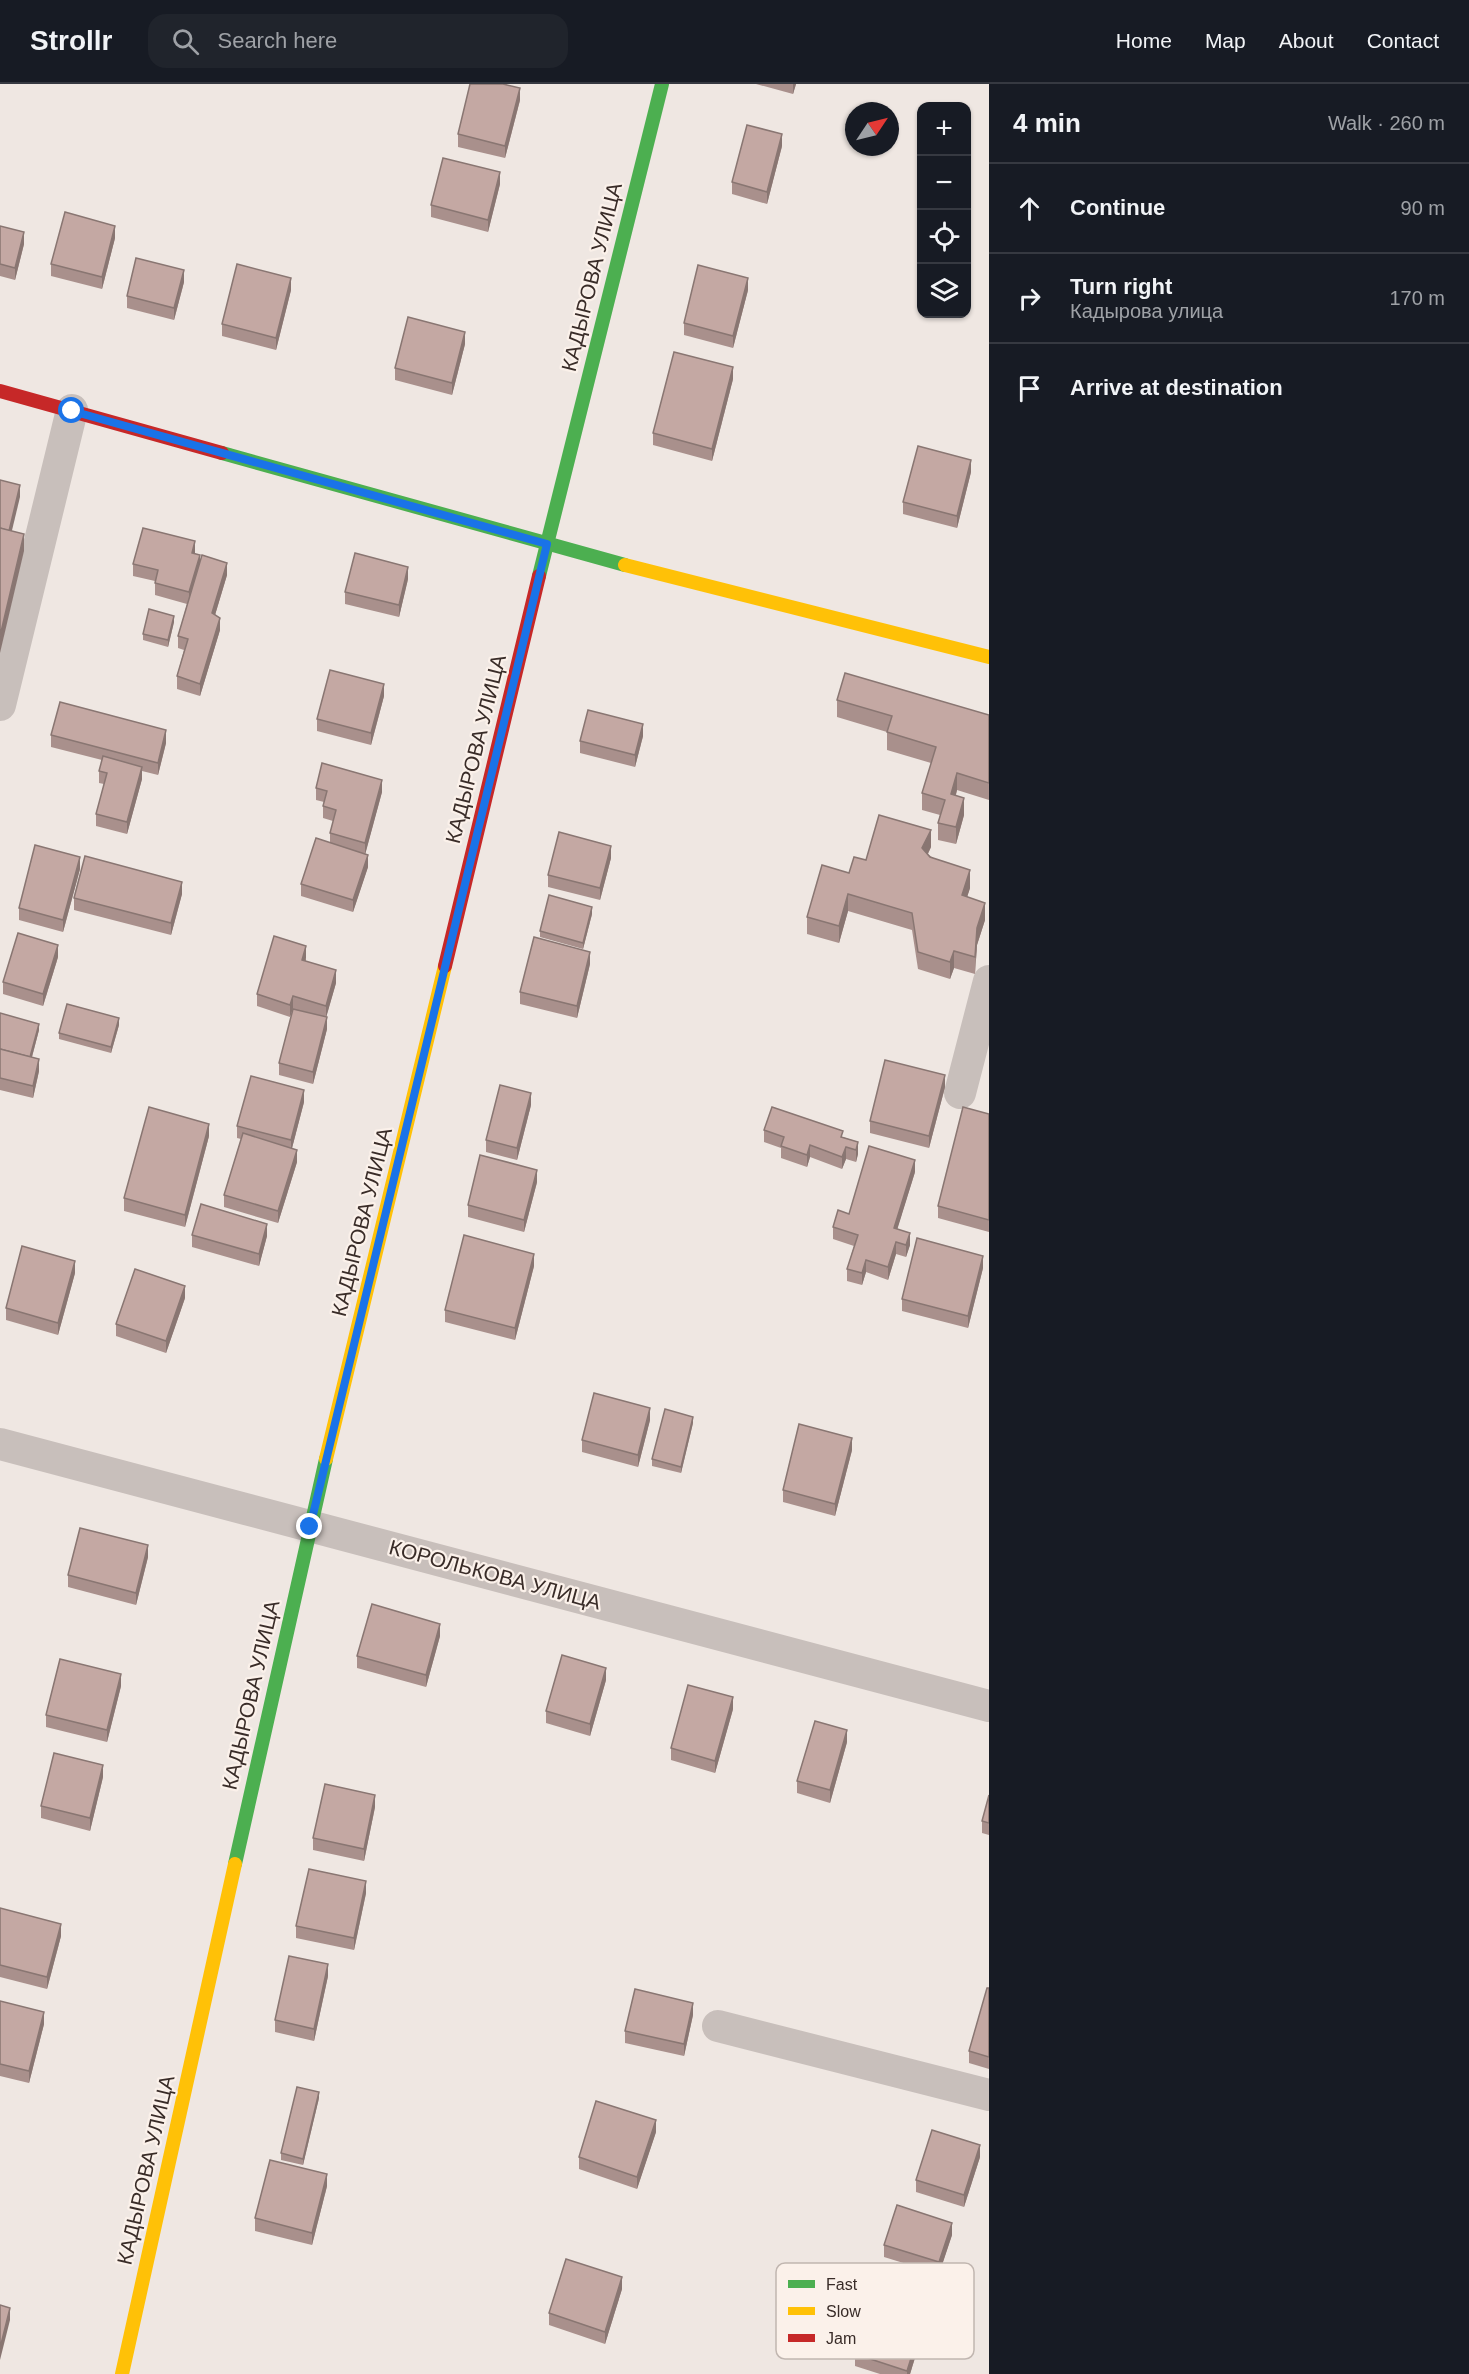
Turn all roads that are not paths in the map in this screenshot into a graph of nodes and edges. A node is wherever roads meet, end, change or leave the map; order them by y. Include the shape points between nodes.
1 (662, 84) edge
2 (0, 391) edge
3 (72, 411) junction
4 (547, 544) junction
5 (989, 657) edge
6 (0, 705) edge
7 (989, 981) edge
8 (960, 1093) dead end
9 (0, 1444) edge
10 (310, 1527) junction
11 (989, 1706) edge
12 (718, 2026) dead end
13 (989, 2095) edge
14 (122, 2374) edge

1 - 4 street, КАДЫРОВА УЛИЦА
2 - 3 street
3 - 4 street
3 - 6 street
4 - 5 street
4 - 10 street, КАДЫРОВА УЛИЦА
7 - 8 street
9 - 10 street, КОРОЛЬКОВА УЛИЦА
10 - 11 street, КОРОЛЬКОВА УЛИЦА
10 - 14 street, КАДЫРОВА УЛИЦА
12 - 13 street

